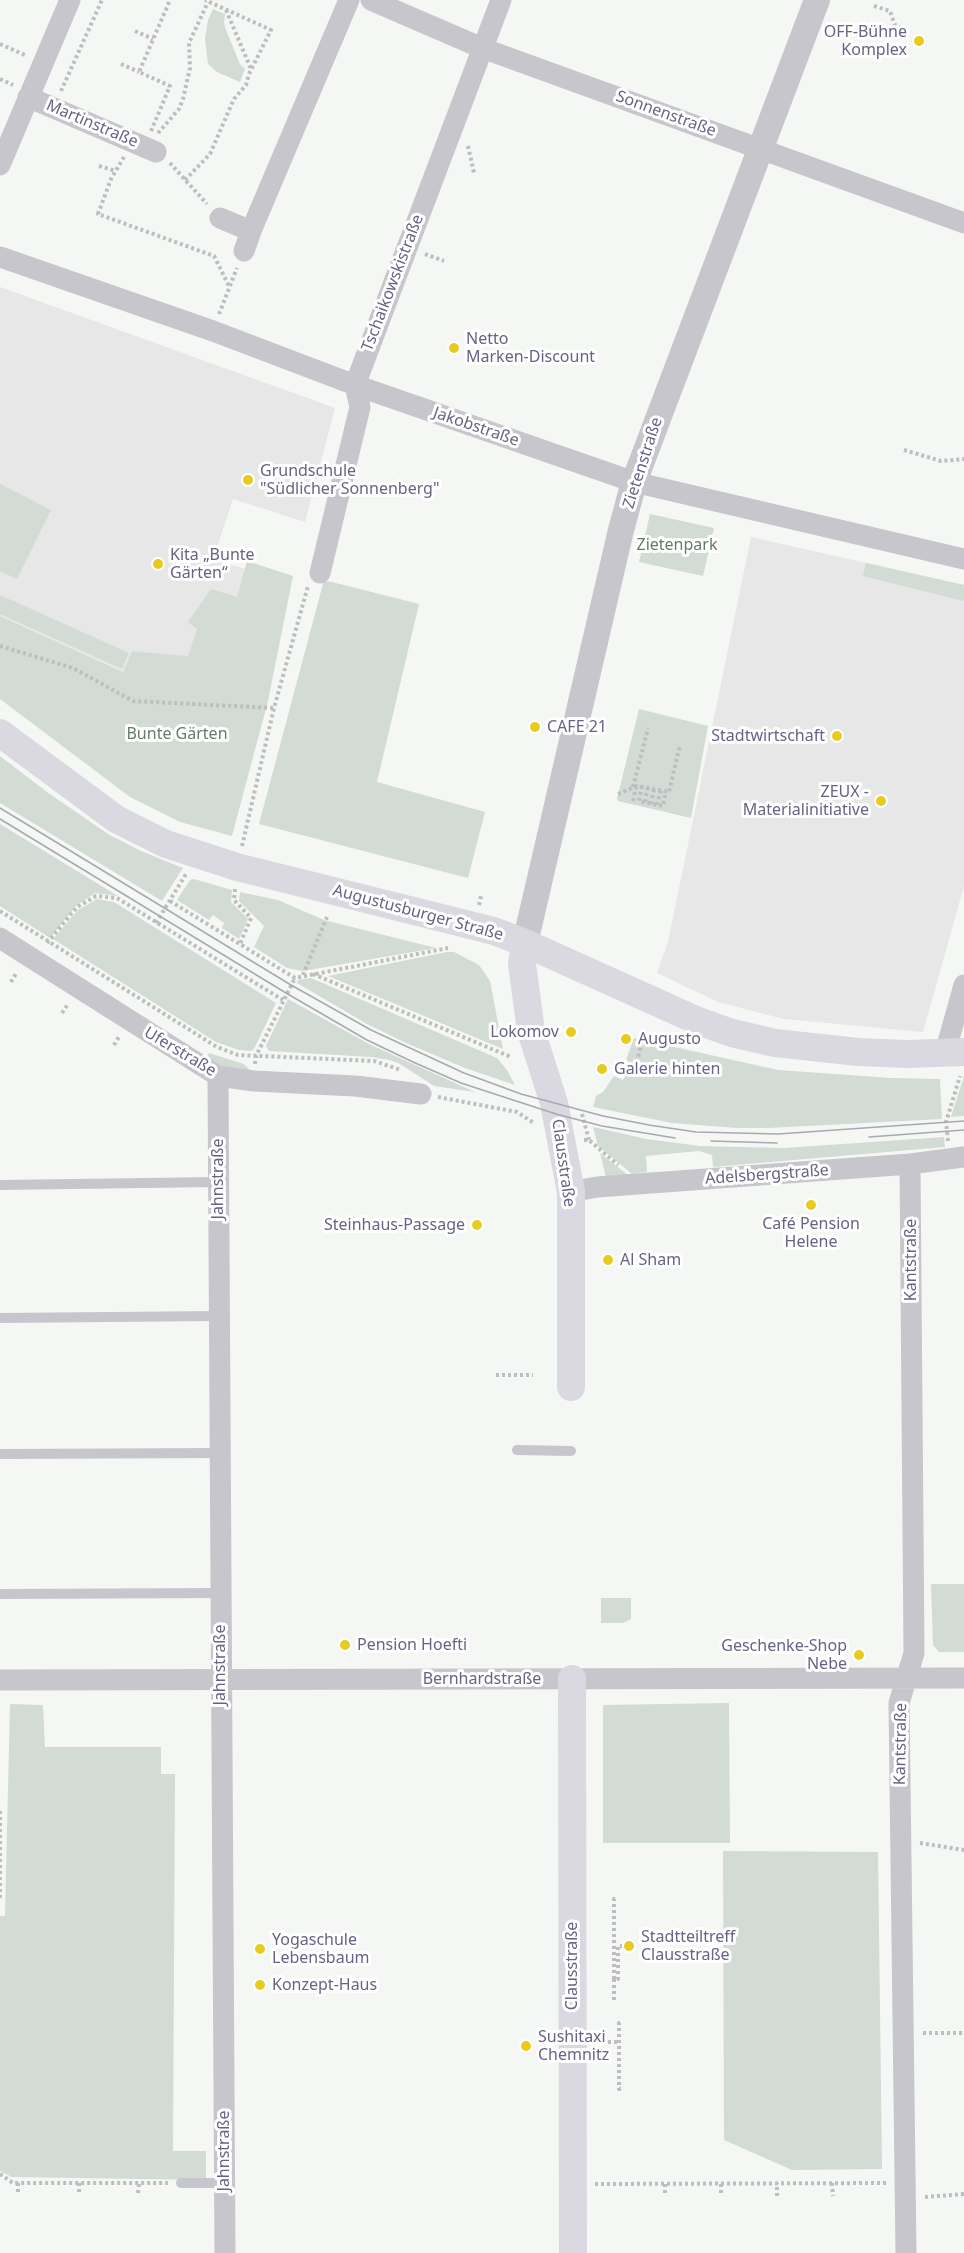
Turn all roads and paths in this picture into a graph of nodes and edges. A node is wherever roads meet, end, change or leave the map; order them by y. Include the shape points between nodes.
1 (70, 0) edge
2 (102, 0) edge
3 (171, 0) edge
4 (350, 0) edge
5 (371, 0) edge
6 (501, 0) edge
7 (817, 0) edge
8 (207, 1) edge
9 (176, 2) dead end
10 (874, 6) dead end
11 (226, 9) junction
12 (903, 28) dead end
13 (135, 31) dead end
14 (153, 39) junction
15 (0, 44) edge
16 (482, 48) junction
17 (14, 50) dead end
18 (121, 64) dead end
19 (251, 69) junction
20 (139, 72) junction
21 (0, 79) edge
22 (5, 82) dead end
23 (28, 97) junction
24 (53, 108) junction
25 (466, 137) dead end
26 (760, 147) junction
27 (156, 152) joint
28 (123, 161) dead end
29 (0, 165) edge
30 (99, 166) dead end
31 (116, 171) junction
32 (474, 173) dead end
33 (185, 180) junction
34 (220, 218) joint
35 (964, 223) edge
36 (250, 231) junction
37 (244, 251) dead end
38 (427, 255) dead end
39 (0, 257) edge
40 (444, 261) dead end
41 (232, 282) dead end
42 (229, 286) junction
43 (213, 332) junction
44 (355, 385) junction
45 (904, 450) dead end
46 (964, 459) edge
47 (634, 482) junction
48 (964, 559) edge
49 (320, 573) joint
50 (0, 646) edge
51 (274, 708) junction
52 (648, 728) dead end
53 (0, 733) edge
54 (680, 746) dead end
55 (637, 787) junction
56 (648, 787) junction
57 (654, 789) junction
58 (661, 790) junction
59 (666, 791) junction
60 (618, 794) dead end
61 (633, 801) dead end
62 (645, 802) junction
63 (651, 804) junction
64 (657, 805) junction
65 (197, 855) junction
66 (237, 867) junction
67 (481, 896) dead end
68 (170, 901) junction
69 (479, 905) dead end
70 (0, 911) edge
71 (327, 917) dead end
72 (156, 923) junction
73 (0, 938) edge
74 (48, 941) junction
75 (525, 943) junction
76 (240, 944) junction
77 (448, 948) dead end
78 (34, 961) junction
79 (313, 974) junction
80 (303, 976) junction
81 (295, 978) junction
82 (964, 985) edge
83 (282, 1000) junction
84 (643, 1034) dead end
85 (256, 1056) junction
86 (511, 1057) dead end
87 (957, 1058) edge
88 (630, 1066) dead end
89 (218, 1076) junction
90 (254, 1081) junction
91 (421, 1101) junction
92 (581, 1110) dead end
93 (575, 1141) junction
94 (957, 1158) edge
95 (910, 1164) junction
96 (218, 1182) junction
97 (0, 1185) edge
98 (642, 1185) junction
99 (584, 1189) junction
100 (219, 1316) junction
101 (0, 1318) edge
102 (496, 1375) dead end
103 (533, 1375) dead end
104 (571, 1387) dead end
105 (517, 1450) dead end
106 (571, 1451) dead end
107 (219, 1453) junction
108 (0, 1454) edge
109 (220, 1593) junction
110 (0, 1594) edge
111 (907, 1678) junction
112 (964, 1678) edge
113 (572, 1679) junction
114 (0, 1680) edge
115 (220, 1681) junction
116 (0, 1812) edge
117 (901, 1840) junction
118 (964, 1850) edge
119 (0, 1874) edge
120 (617, 1899) dead end
121 (0, 1900) edge
122 (622, 1946) dead end
123 (614, 1979) junction
124 (614, 2000) dead end
125 (621, 2023) dead end
126 (964, 2033) edge
127 (904, 2034) junction
128 (621, 2089) dead end
129 (0, 2174) edge
130 (18, 2183) junction
131 (79, 2183) junction
132 (138, 2183) junction
133 (180, 2183) joint
134 (225, 2183) junction
135 (777, 2183) junction
136 (832, 2183) junction
137 (573, 2184) junction
138 (665, 2184) junction
139 (721, 2184) junction
140 (906, 2191) junction
141 (18, 2193) dead end
142 (79, 2193) dead end
143 (138, 2193) dead end
144 (964, 2194) edge
145 (665, 2196) dead end
146 (721, 2196) dead end
147 (777, 2196) dead end
148 (833, 2196) dead end
149 (225, 2253) edge
150 (573, 2253) edge
151 (906, 2253) edge

1 - 23 street, Martinstraße
2 - 24 path
3 - 9 path
3 - 14 path
4 - 36 street
5 - 16 street, Sonnenstraße
6 - 16 street, Tschaikowskistraße
7 - 26 street, Zietenstraße
8 - 11 path
8 - 20 path via 189,43 189,78 179,109 166,126 147,139 170,86
10 - 12 path via 890,11 895,25
11 - 19 path
11 - 19 path via 271,30
13 - 14 path
14 - 20 path
15 - 17 path
16 - 26 street, Sonnenstraße
16 - 44 street, Tschaikowskistraße
18 - 20 path
19 - 33 path via 210,154
21 - 22 path
23 - 24 street, Martinstraße
23 - 29 street, Martinstraße
24 - 27 street, Martinstraße
25 - 32 path
26 - 35 street, Sonnenstraße
26 - 47 street, Zietenstraße
27 - 33 path via 164,155
28 - 31 path
30 - 31 path
31 - 42 path via 98,214 214,256
33 - 34 path
34 - 36 street
36 - 37 street
38 - 40 path
39 - 43 street, Jakobstraße
41 - 42 path
42 - 43 path
43 - 44 street, Jakobstraße
44 - 47 street, Jakobstraße
44 - 49 street, Tschaikowskistraße via 360,407
45 - 46 path via 941,461
47 - 48 street, Jakobstraße
47 - 75 street, Zietenstraße
49 - 51 path via 309,581
50 - 51 path via 73,668 133,701
51 - 66 path
52 - 55 path
53 - 65 main road, Augustusburger Straße via 116,819
54 - 59 path via 669,792
55 - 56 path
55 - 60 path
55 - 61 path
55 - 62 path via 639,801
56 - 57 path
56 - 62 path
57 - 58 path
57 - 63 path
58 - 59 path
58 - 64 path
59 - 64 path via 663,806
62 - 63 path
63 - 64 path
65 - 66 main road, Augustusburger Straße
65 - 68 path
66 - 75 main road, Augustusburger Straße via 456,920
66 - 76 path via 234,900 251,918
67 - 69 path
68 - 72 path
68 - 76 path
70 - 74 path
71 - 80 path
72 - 74 path via 117,898 96,896 77,907
72 - 83 path
73 - 78 street, Uferstraße
74 - 78 path
74 - 85 path via 217,1047
75 - 87 main road, Augustusburger Straße via 732,1033 775,1043
75 - 93 main road, Clausstraße via 523,986 531,1031 554,1103
76 - 81 path
77 - 79 path
78 - 89 street, Uferstraße
79 - 80 path
79 - 86 path
80 - 81 path
81 - 83 path
82 - 87 street
83 - 85 path
84 - 88 path via 636,1068
85 - 90 path
85 - 91 path via 374,1061 412,1077
87 - 94 path via 946,1122
89 - 90 street, Uferstraße
89 - 96 street, Jahnstraße
90 - 91 street, Uferstraße via 356,1086
91 - 93 path via 517,1112 534,1123 548,1144
92 - 93 path
93 - 98 path
93 - 99 main road, Clausstraße
94 - 95 street, Adelsbergstraße
95 - 98 street, Adelsbergstraße
95 - 111 street, Kantstraße via 914,1653
96 - 97 lane
96 - 100 street, Jahnstraße
98 - 99 street, Adelsbergstraße
99 - 104 main road, Clausstraße
100 - 101 lane
100 - 107 street, Jahnstraße
102 - 103 path
105 - 106 lane
107 - 108 lane
107 - 109 street, Jahnstraße
109 - 110 lane
109 - 115 street, Jahnstraße
111 - 112 street, Bernhardstraße
111 - 113 street, Bernhardstraße
111 - 117 street, Kantstraße via 899,1703
113 - 115 street, Bernhardstraße
113 - 137 main road, Clausstraße
114 - 115 street, Bernhardstraße
115 - 134 street, Jahnstraße
116 - 119 path
117 - 118 path
117 - 127 street, Kantstraße
119 - 121 path
120 - 123 path
122 - 123 path via 618,1946 618,1979
123 - 124 path
125 - 128 path
126 - 127 path
127 - 140 street, Kantstraße
129 - 130 path
130 - 131 path
130 - 141 path
131 - 132 path
131 - 142 path
132 - 133 path
132 - 143 path
133 - 134 lane
134 - 149 street, Jahnstraße
135 - 136 path
135 - 139 path
135 - 147 path
136 - 140 path
136 - 148 path
137 - 138 path
137 - 150 main road, Clausstraße
138 - 139 path
138 - 145 path
139 - 146 path
140 - 144 path
140 - 151 street, Kantstraße

